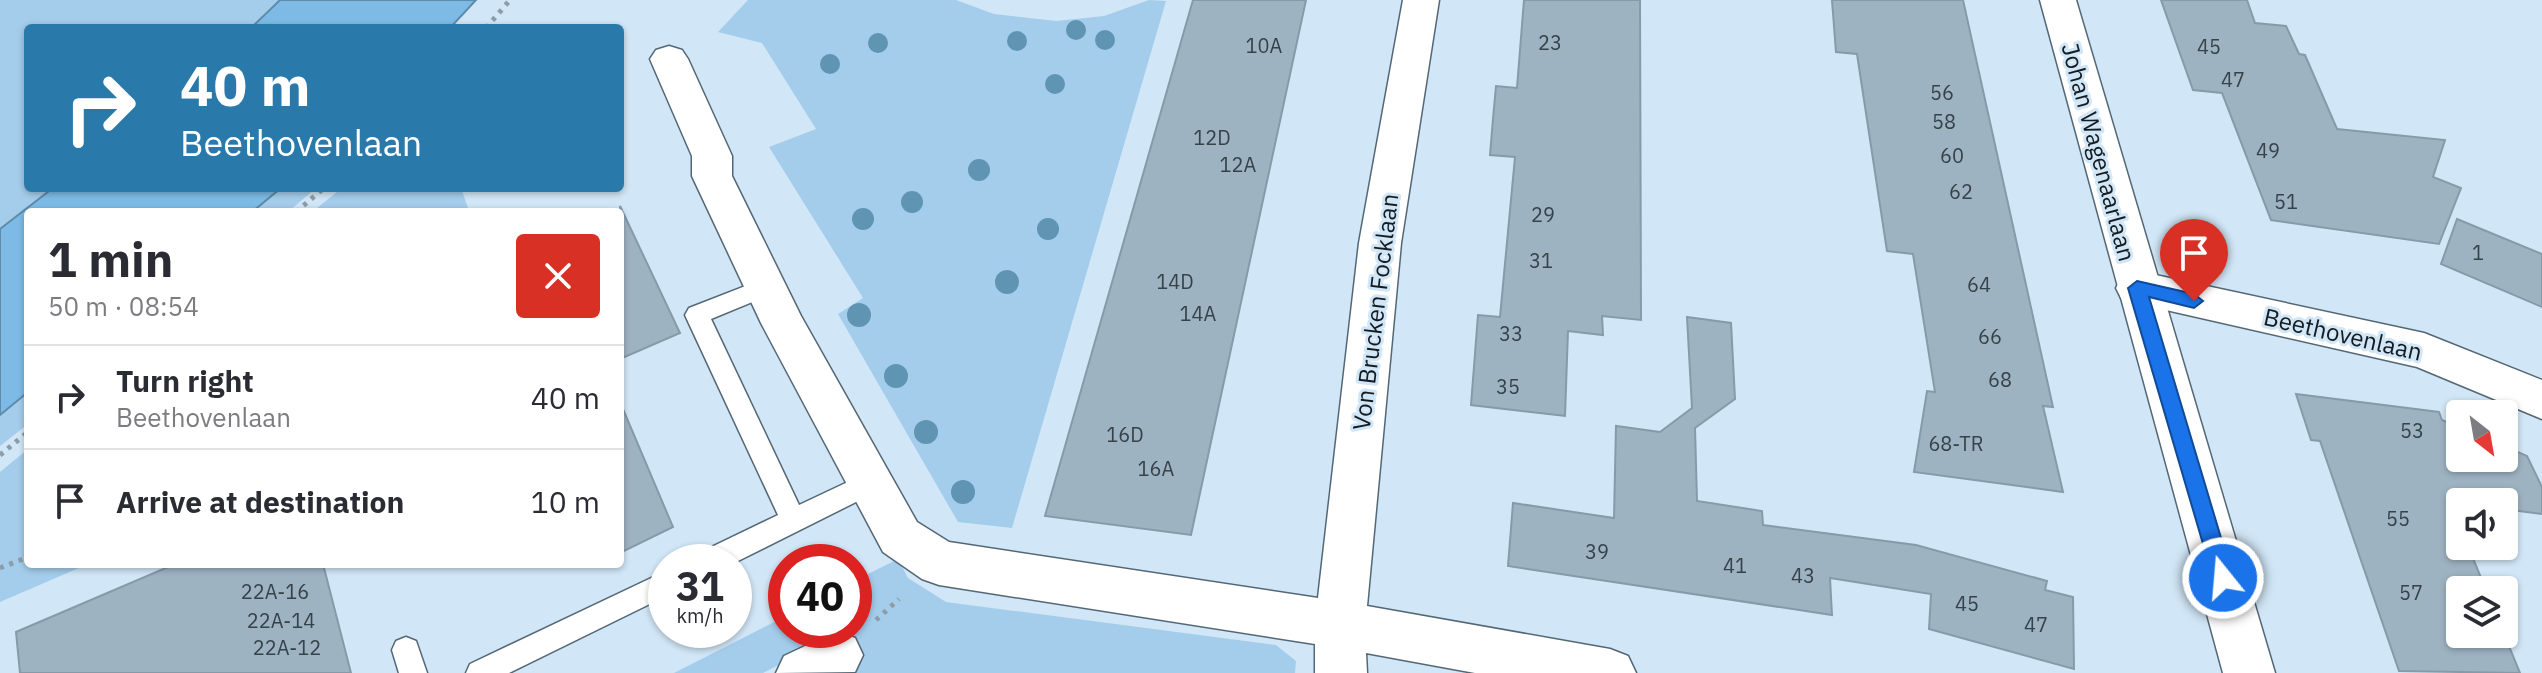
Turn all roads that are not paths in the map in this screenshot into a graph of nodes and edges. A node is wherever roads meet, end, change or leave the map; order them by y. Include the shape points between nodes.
1 (1421, 0) edge
2 (2058, 0) edge
3 (669, 59) dead end
4 (766, 287) junction
5 (2137, 288) junction
6 (2542, 400) edge
7 (869, 483) junction
8 (794, 521) junction
9 (746, 544) edge
10 (648, 592) edge
11 (1340, 649) edge
12 (480, 673) edge
13 (1610, 673) edge
14 (2249, 673) edge

1 - 11 street, Von Brucken Focklaan via 1380,243
2 - 5 street, Johan Wagenaarlaan
3 - 4 street via 712,156 712,176
4 - 7 street
4 - 8 lane via 697,315
5 - 6 street, Beethovenlaan via 2424,351
5 - 14 street, Johan Wagenaarlaan
7 - 8 lane
7 - 11 street via 900,537 939,563
8 - 9 lane
10 - 12 lane
11 - 13 street

